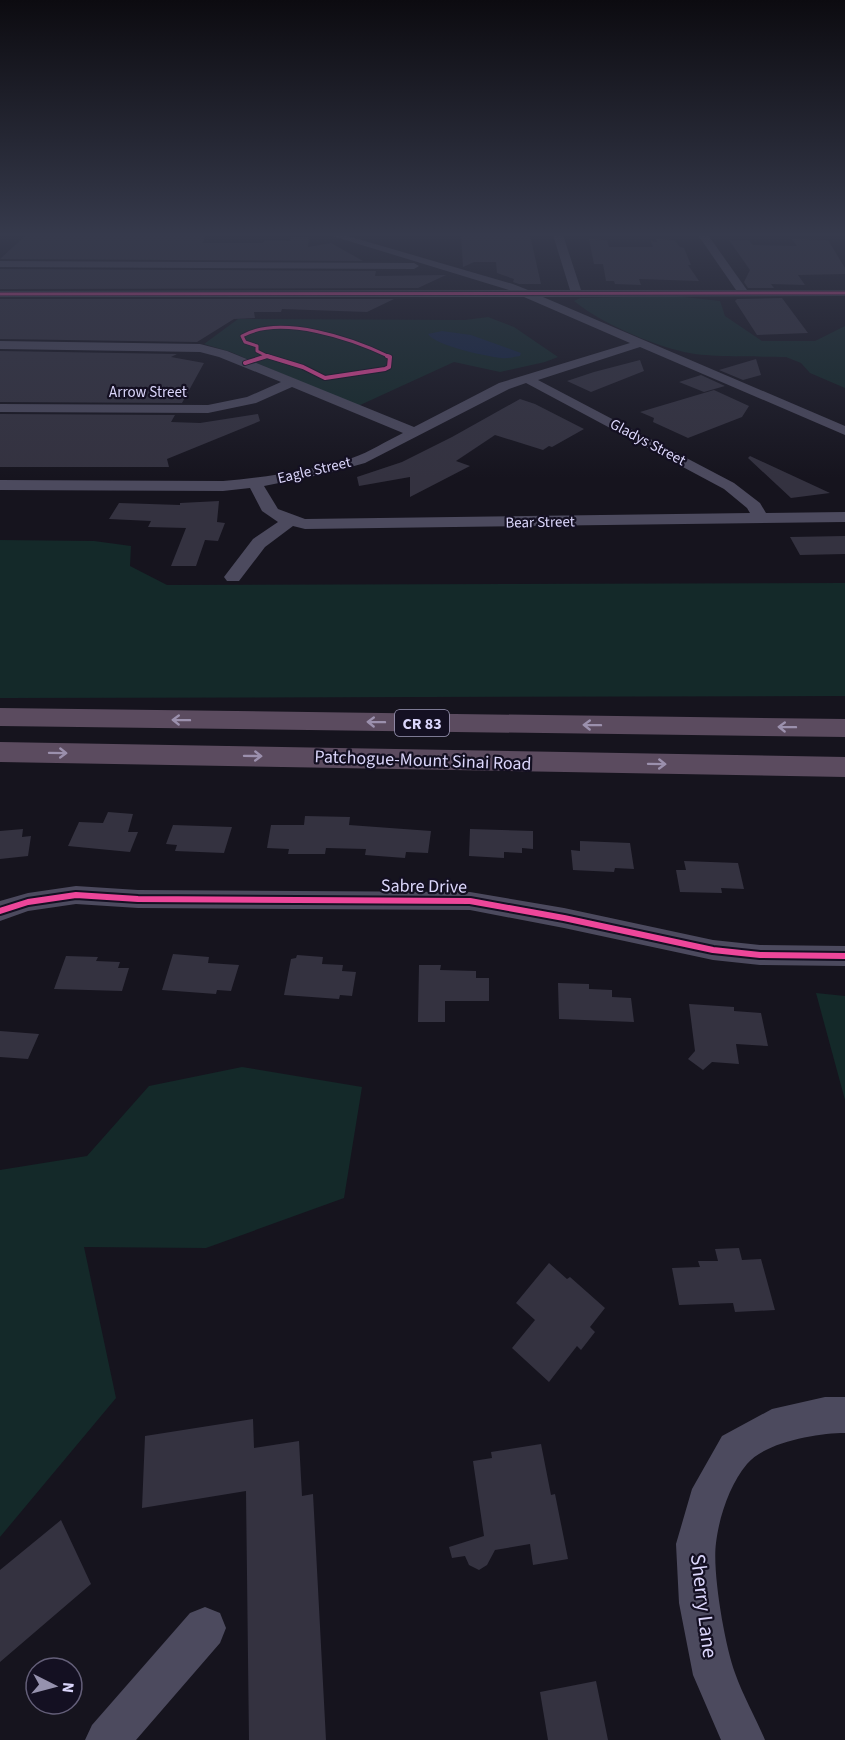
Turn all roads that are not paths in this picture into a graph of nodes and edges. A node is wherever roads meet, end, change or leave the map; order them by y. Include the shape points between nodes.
1 (580, 316) edge
2 (641, 343) junction
3 (0, 345) edge
4 (525, 378) junction
5 (291, 383) junction
6 (0, 408) edge
7 (845, 431) edge
8 (416, 433) junction
9 (255, 483) junction
10 (0, 485) edge
11 (845, 517) edge
12 (760, 518) junction
13 (289, 521) junction
14 (233, 577) dead end
15 (0, 717) edge
16 (845, 728) edge
17 (0, 752) edge
18 (845, 767) edge
19 (0, 910) edge
20 (845, 956) edge
21 (845, 1415) edge
22 (206, 1628) dead end
23 (107, 1740) edge
24 (743, 1740) edge

1 - 2 street
2 - 4 street, Eagle Street
2 - 7 street
3 - 5 street via 200,348
4 - 8 street, Eagle Street
4 - 12 street, Gladys Street via 729,486 754,506
5 - 6 street, Arrow Street via 251,400 208,409
5 - 8 street
8 - 9 street, Eagle Street via 360,460
9 - 10 street, Eagle Street
9 - 13 street, Bear Street via 265,506
11 - 12 street, Bear Street
12 - 13 street, Bear Street via 328,526
13 - 14 street via 259,543
16 -> 15 highway, Patchogue-Mount Sinai Road / CR 83
17 -> 18 highway, Patchogue-Mount Sinai Road / CR 83
19 - 20 street, Sabre Drive via 76,895 138,899 470,901 713,950
21 - 24 street, Sherry Lane via 825,1414 772,1427 735,1449 711,1489 696,1544 699,1603 714,1675
22 - 23 street

